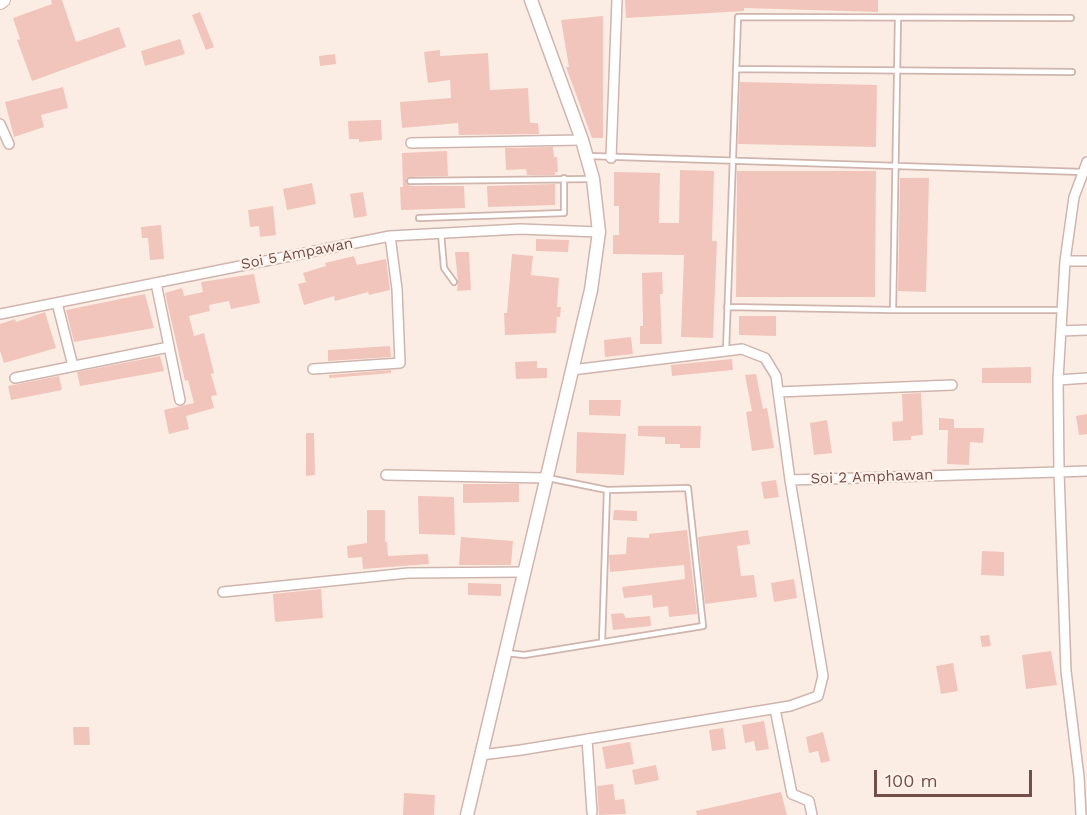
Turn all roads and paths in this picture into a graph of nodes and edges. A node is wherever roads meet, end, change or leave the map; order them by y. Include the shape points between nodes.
1 (531, 0) edge
2 (617, 0) edge
3 (898, 18) junction
4 (1071, 18) dead end
5 (736, 69) junction
6 (897, 71) junction
7 (1072, 72) dead end
8 (0, 124) edge
9 (582, 140) junction
10 (9, 144) dead end
11 (411, 144) dead end
12 (586, 156) junction
13 (611, 158) junction
14 (733, 161) junction
15 (1087, 162) edge
16 (896, 166) junction
17 (1085, 172) edge
18 (564, 178) junction
19 (593, 179) junction
20 (410, 181) dead end
21 (419, 218) dead end
22 (599, 232) junction
23 (441, 233) junction
24 (390, 236) junction
25 (1065, 261) junction
26 (1087, 261) edge
27 (454, 282) dead end
28 (156, 283) junction
29 (57, 303) junction
30 (727, 308) junction
31 (893, 310) junction
32 (1062, 310) junction
33 (0, 314) edge
34 (1087, 330) edge
35 (1061, 331) junction
36 (169, 347) junction
37 (726, 351) junction
38 (74, 366) junction
39 (313, 369) dead end
40 (572, 370) junction
41 (15, 378) dead end
42 (1087, 378) edge
43 (1058, 380) junction
44 (952, 385) dead end
45 (778, 392) junction
46 (180, 400) dead end
47 (1059, 471) junction
48 (1087, 471) edge
49 (386, 475) dead end
50 (546, 478) junction
51 (790, 480) junction
52 (607, 490) junction
53 (524, 572) junction
54 (223, 591) dead end
55 (602, 642) junction
56 (505, 652) junction
57 (775, 709) junction
58 (587, 739) junction
59 (481, 754) junction
60 (1083, 776) edge
61 (592, 812) dead end
62 (467, 815) edge
63 (812, 815) edge
64 (1081, 815) edge

1 - 9 street
2 - 13 street
3 - 4 lane
3 - 5 lane via 738,17
3 - 6 lane
5 - 6 lane
5 - 14 lane
6 - 7 lane
6 - 16 lane
8 - 10 street
9 - 11 street
9 - 12 street
12 - 13 lane
12 - 19 street
13 - 14 lane
14 - 16 lane
14 - 30 lane
15 - 17 street
16 - 17 lane
16 - 31 lane
17 - 25 street via 1074,197
18 - 19 lane
18 - 20 lane
18 - 21 lane via 564,213
19 - 22 street
22 - 23 street, Soi 5 Ampawan via 519,229
22 - 40 street via 591,290
23 - 24 street, Soi 5 Ampawan
23 - 27 lane via 444,268
24 - 28 street, Soi 5 Ampawan
24 - 39 street via 400,363
25 - 26 street
25 - 32 street
28 - 29 street, Soi 5 Ampawan
28 - 36 street
29 - 33 street, Soi 5 Ampawan
29 - 38 street
30 - 31 lane
30 - 37 lane
31 - 32 lane
32 - 35 street
34 - 35 street
35 - 43 street
36 - 38 street
36 - 46 street
37 - 40 street, Soi 2 Amphawan
37 - 45 street, Soi 2 Amphawan via 742,349 765,358 776,376
38 - 41 street
40 - 50 street
42 - 43 street
43 - 47 street
44 - 45 street
45 - 51 street, Soi 2 Amphawan
47 - 48 street, Soi 2 Amphawan
47 - 51 street, Soi 2 Amphawan
47 - 60 street via 1066,671
49 - 50 street
50 - 52 lane
50 - 53 street
51 - 57 street via 823,676 818,696
52 - 55 lane
52 - 55 lane via 688,488 703,626
53 - 54 street via 408,573
53 - 56 street
55 - 56 lane via 524,655
56 - 59 street
57 - 58 street
57 - 63 street via 792,794 809,801
58 - 59 street
58 - 61 street
59 - 62 street
60 - 64 street

